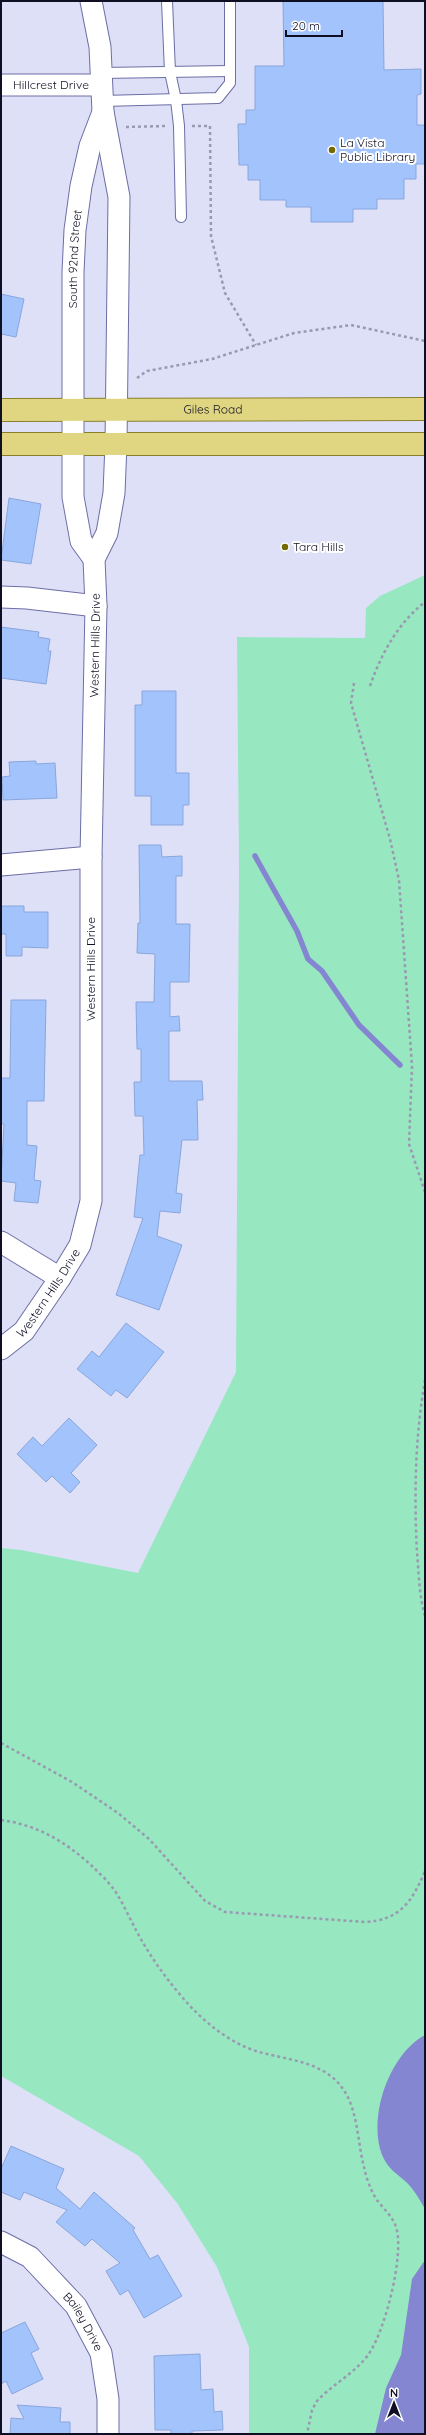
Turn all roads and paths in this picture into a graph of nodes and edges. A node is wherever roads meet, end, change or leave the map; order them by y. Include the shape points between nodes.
1 (91, 1) edge
2 (167, 1) edge
3 (230, 1) edge
4 (230, 71) junction
5 (170, 72) junction
6 (1, 85) edge
7 (101, 93) junction
8 (176, 100) junction
9 (169, 126) dead end
10 (190, 126) dead end
11 (124, 127) dead end
12 (181, 217) dead end
13 (425, 341) edge
14 (256, 345) junction
15 (134, 381) dead end
16 (425, 409) edge
17 (1, 410) edge
18 (73, 410) junction
19 (116, 410) junction
20 (1, 444) edge
21 (73, 444) junction
22 (116, 444) junction
23 (425, 444) edge
24 (94, 560) junction
25 (1, 597) edge
26 (425, 602) edge
27 (96, 606) junction
28 (354, 683) dead end
29 (370, 686) dead end
30 (91, 857) junction
31 (1, 865) edge
32 (425, 1192) edge
33 (1, 1242) edge
34 (60, 1278) junction
35 (1, 1349) edge
36 (425, 1380) edge
37 (425, 1616) edge
38 (1, 1743) edge
39 (1, 1820) edge
40 (425, 1872) edge
41 (1, 2242) edge
42 (108, 2434) edge
43 (307, 2434) edge

1 - 7 street, South 92nd Street via 100,47
2 - 5 lane
3 - 4 lane
4 - 5 lane
4 - 8 lane via 230,83 218,98
5 - 7 lane
5 - 8 lane
6 - 7 street, Hillcrest Drive
7 - 8 lane
7 - 18 street, South 92nd Street via 75,230
7 - 19 street, South 92nd Street via 119,197
8 - 12 lane
9 - 11 path
10 - 14 path via 210,126 210,225 213,244 225,293
13 - 14 path via 350,325 294,333
14 - 15 path via 212,359 147,371
16 - 19 main road, Giles Road
17 - 18 main road, Giles Road
18 - 19 main road, Giles Road
18 - 21 street
19 - 22 street, Western Hills Drive
20 - 21 main road
21 - 22 main road
21 - 24 street via 73,497 76,515 81,541
22 - 23 main road
22 - 24 street, Western Hills Drive via 114,493 107,533
24 - 27 street, Western Hills Drive
25 - 27 street
26 - 29 path via 399,628 376,668
27 - 30 street, Western Hills Drive
28 - 32 path via 351,703 390,839 402,897 412,1066 409,1144
30 - 31 street
30 - 34 street, Western Hills Drive via 91,1201 80,1245
33 - 34 street
34 - 35 street, Western Hills Drive via 24,1330
36 - 37 path via 421,1405 415,1508 420,1589
38 - 40 path via 72,1782 113,1809 149,1839 205,1901 225,1912 379,1921 399,1912 407,1904
39 - 43 path via 31,1826 48,1833 100,1874 114,1890 154,1960 191,2007 213,2027 234,2042 255,2051 318,2068 343,2089 356,2118 368,2183 396,2226 400,2250 382,2324 372,2349 359,2365 317,2401 312,2410
41 - 42 street, Bailey Drive via 30,2257 76,2306 101,2354 108,2399

